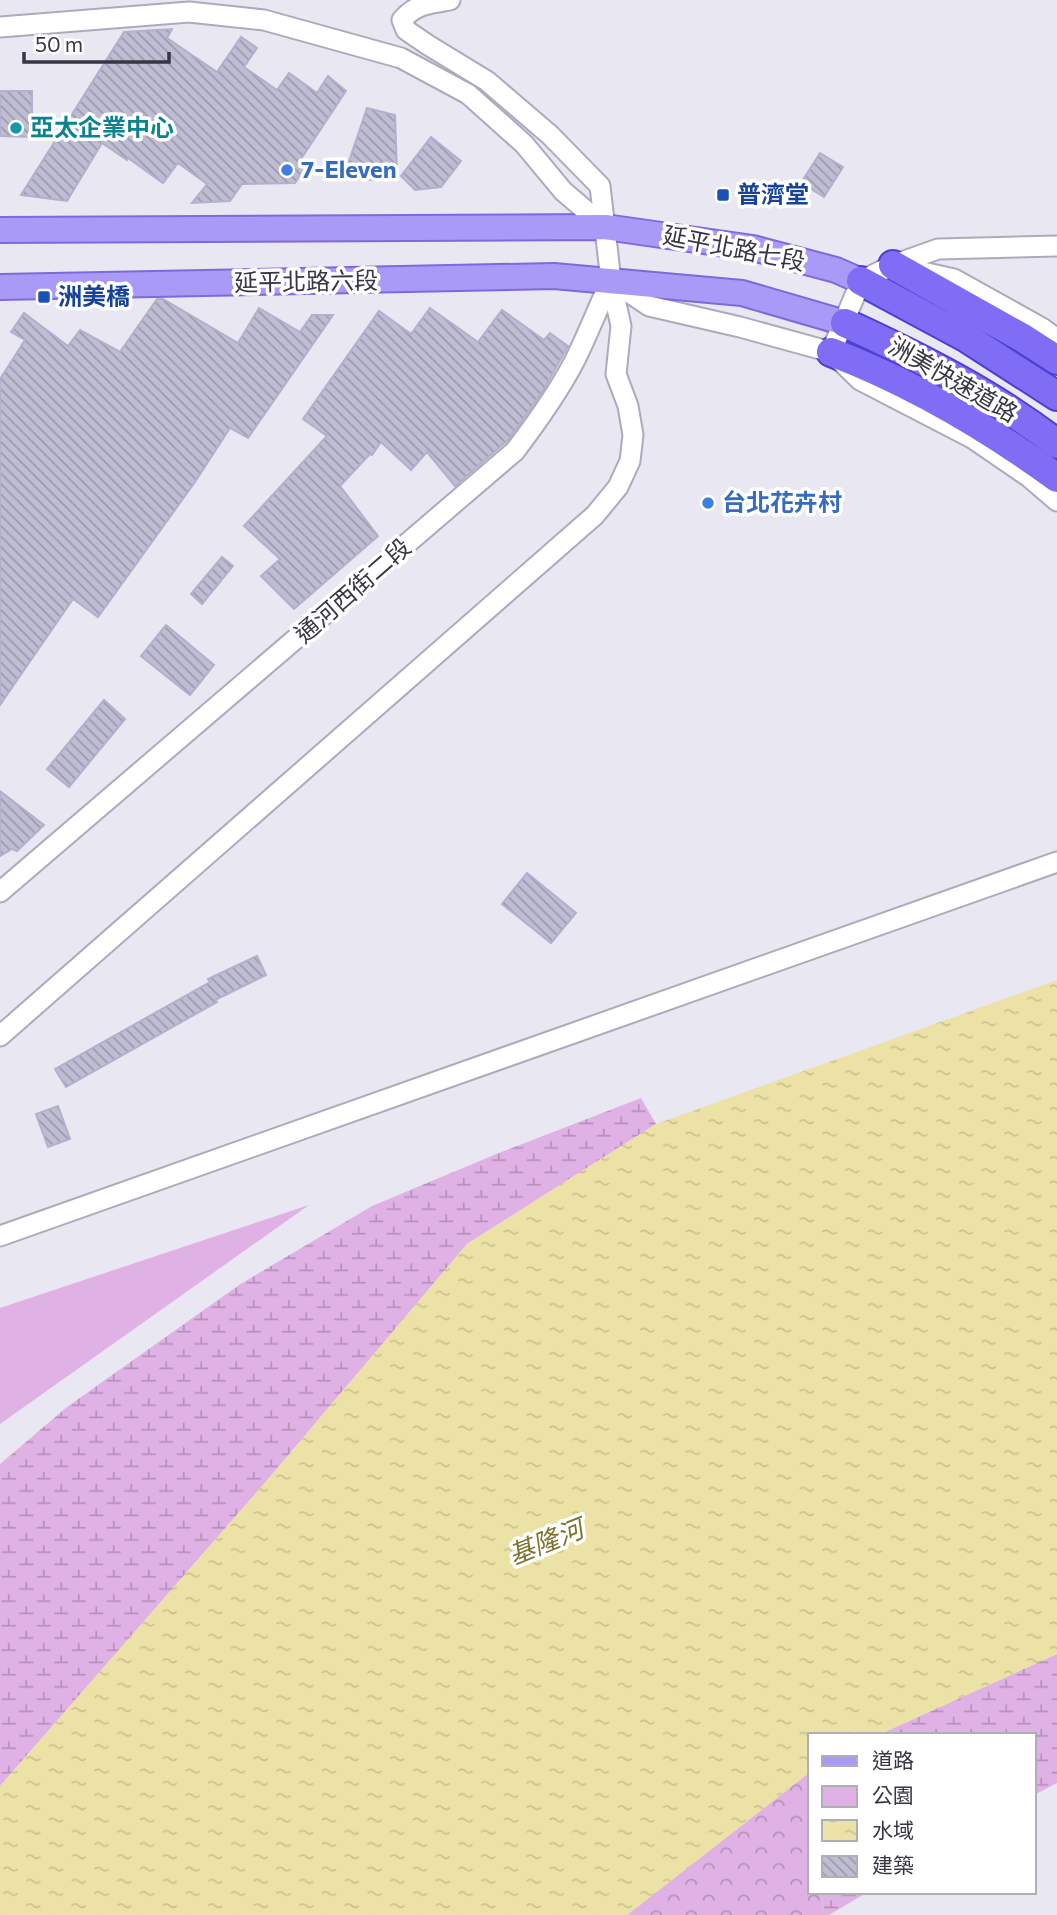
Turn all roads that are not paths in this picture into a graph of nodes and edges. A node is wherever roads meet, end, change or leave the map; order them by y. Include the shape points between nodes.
1 (450, 0) edge
2 (0, 27) edge
3 (605, 227) junction
4 (0, 230) edge
5 (1057, 246) edge
6 (893, 265) junction
7 (611, 281) junction
8 (861, 281) junction
9 (0, 288) edge
10 (845, 323) junction
11 (1057, 339) edge
12 (831, 352) junction
13 (1057, 360) edge
14 (1057, 396) edge
15 (1051, 457) edge
16 (1057, 500) edge
17 (1057, 862) edge
18 (0, 892) edge
19 (0, 1036) edge
20 (0, 1236) edge

1 - 3 street via 423,4 409,12 402,20 406,30 487,81 550,135 600,186
2 - 3 street via 189,12 264,20 401,58 468,94
3 - 4 main road
3 - 7 street
3 - 8 main road, 延平北路七段 via 753,248
5 - 6 street via 938,249
6 - 8 street
6 - 11 street via 954,279
6 - 13 highway
7 - 9 main road, 延平北路六段 via 554,276
7 - 10 main road, 延平北路七段 via 742,293
7 - 12 street via 649,306
7 - 18 street, 通河西街二段 via 547,409 514,451
7 - 19 street via 621,326 616,374 633,435 631,461 603,506
8 - 10 street
8 - 14 highway, 洲美快速道路 via 967,338
10 - 12 street
10 - 15 highway, 洲美快速道路 via 951,375
12 - 15 highway via 936,400 1011,444
12 - 16 street via 860,380 972,438
17 - 20 street

